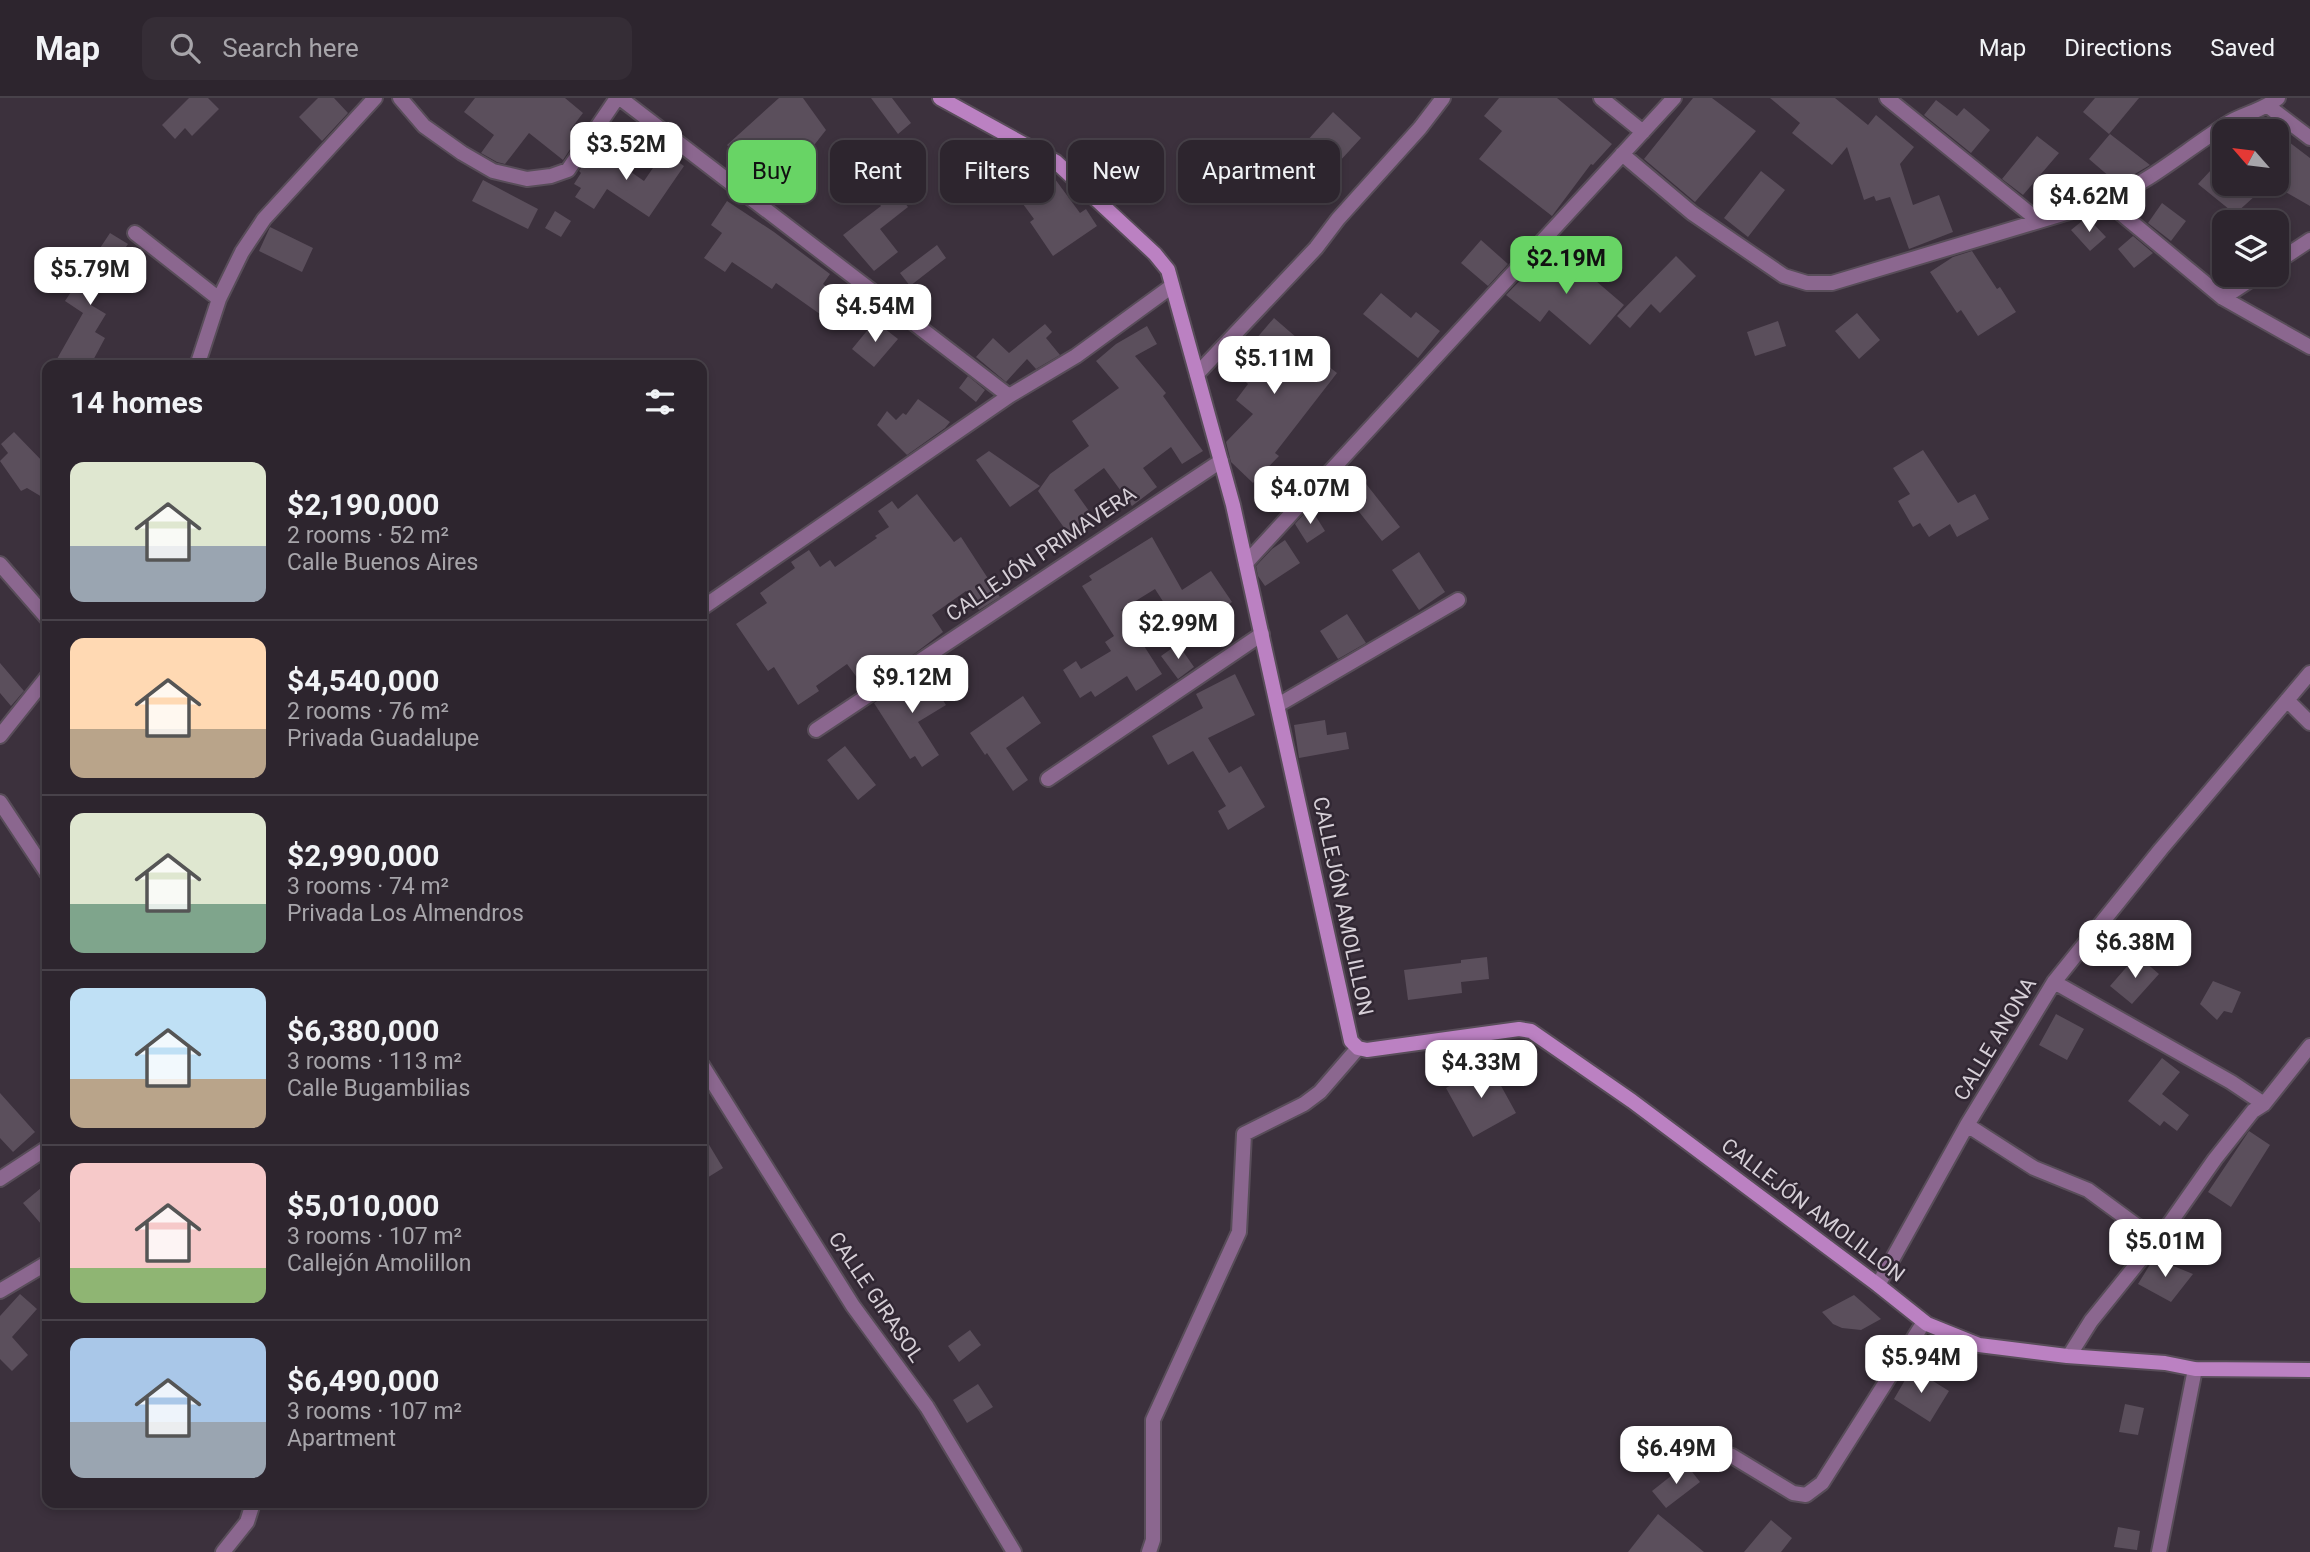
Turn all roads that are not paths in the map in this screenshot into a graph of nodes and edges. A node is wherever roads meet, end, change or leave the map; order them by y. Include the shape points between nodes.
1 (375, 98) edge
2 (400, 98) edge
3 (619, 98) edge
4 (940, 98) edge
5 (1443, 98) edge
6 (1601, 98) edge
7 (1674, 98) edge
8 (1887, 98) edge
9 (2273, 102) edge
10 (1643, 132) junction
11 (2310, 138) edge
12 (1622, 154) junction
13 (2106, 201) junction
14 (2039, 221) junction
15 (135, 233) dead end
16 (2310, 240) edge
17 (2289, 254) edge
18 (1172, 286) junction
19 (2240, 287) edge
20 (2223, 298) junction
21 (219, 299) junction
22 (2310, 347) edge
23 (199, 360) edge
24 (1197, 374) junction
25 (1009, 396) junction
26 (1221, 461) junction
27 (1246, 563) junction
28 (0, 564) edge
29 (1458, 600) dead end
30 (707, 605) edge
31 (42, 612) edge
32 (1262, 634) junction
33 (2310, 673) edge
34 (42, 683) edge
35 (2287, 700) junction
36 (1278, 705) junction
37 (2310, 723) edge
38 (816, 730) dead end
39 (0, 736) edge
40 (1048, 779) dead end
41 (0, 802) edge
42 (42, 865) edge
43 (2054, 982) junction
44 (2310, 1046) edge
45 (1358, 1048) junction
46 (707, 1073) edge
47 (2264, 1104) junction
48 (1967, 1125) junction
49 (42, 1150) edge
50 (0, 1178) edge
51 (2159, 1238) junction
52 (42, 1266) edge
53 (1878, 1285) junction
54 (0, 1291) edge
55 (1924, 1322) junction
56 (2068, 1356) junction
57 (2194, 1368) junction
58 (2310, 1370) edge
59 (1715, 1459) dead end
60 (251, 1508) edge
61 (222, 1552) edge
62 (1014, 1552) edge
63 (1149, 1552) edge
64 (2159, 1552) edge

1 - 21 street via 264,219
2 - 3 street via 424,126 462,153 492,171 527,179 568,170
3 - 25 street
4 - 18 street, CALLEJÓN AMOLILLON via 1056,162 1155,254 1168,270
5 - 24 street via 1316,248
6 - 10 street
7 - 10 street
8 - 14 street
9 - 11 street
9 - 13 street via 2228,124 2161,172
10 - 12 street
12 - 14 street via 1692,213 1784,276 1807,283 1832,283
12 - 27 street
13 - 14 street
13 - 20 street
15 - 21 street
16 - 17 street
18 - 24 street, CALLEJÓN AMOLILLON
18 - 25 street via 1076,356
19 - 20 street
20 - 22 street
21 - 23 street
24 - 26 street, CALLEJÓN AMOLILLON
25 - 30 street
26 - 27 street, CALLEJÓN AMOLILLON
26 - 38 street, CALLEJÓN PRIMAVERA
27 - 32 street, CALLEJÓN AMOLILLON
28 - 31 street
29 - 36 street
32 - 36 street, CALLEJÓN AMOLILLON
32 - 40 street
33 - 35 street, CALLE ANONA
34 - 39 street
35 - 37 street
35 - 43 street, CALLE ANONA
36 - 45 street, CALLEJÓN AMOLILLON via 1351,1041
41 - 42 street
43 - 47 street
43 - 48 street, CALLE ANONA
44 - 47 street
45 - 53 street, CALLEJÓN AMOLILLON via 1531,1031
45 - 63 street via 1304,1104 1244,1134 1239,1232 1153,1420 1153,1540
46 - 62 street, CALLE GIRASOL via 853,1306 927,1407
47 - 51 street via 2253,1111
48 - 51 street via 2034,1168 2088,1190
48 - 53 street, CALLE ANONA
49 - 50 street
51 - 56 street
52 - 54 street
53 - 55 street, CALLEJÓN AMOLILLON
55 - 56 street, CALLEJÓN AMOLILLON via 1979,1345
55 - 59 street via 1822,1483 1806,1495 1793,1493 1732,1456
56 - 57 street, CALLEJÓN AMOLILLON
57 - 58 street, CALLEJÓN AMOLILLON
57 - 64 street
60 - 61 street via 247,1522

